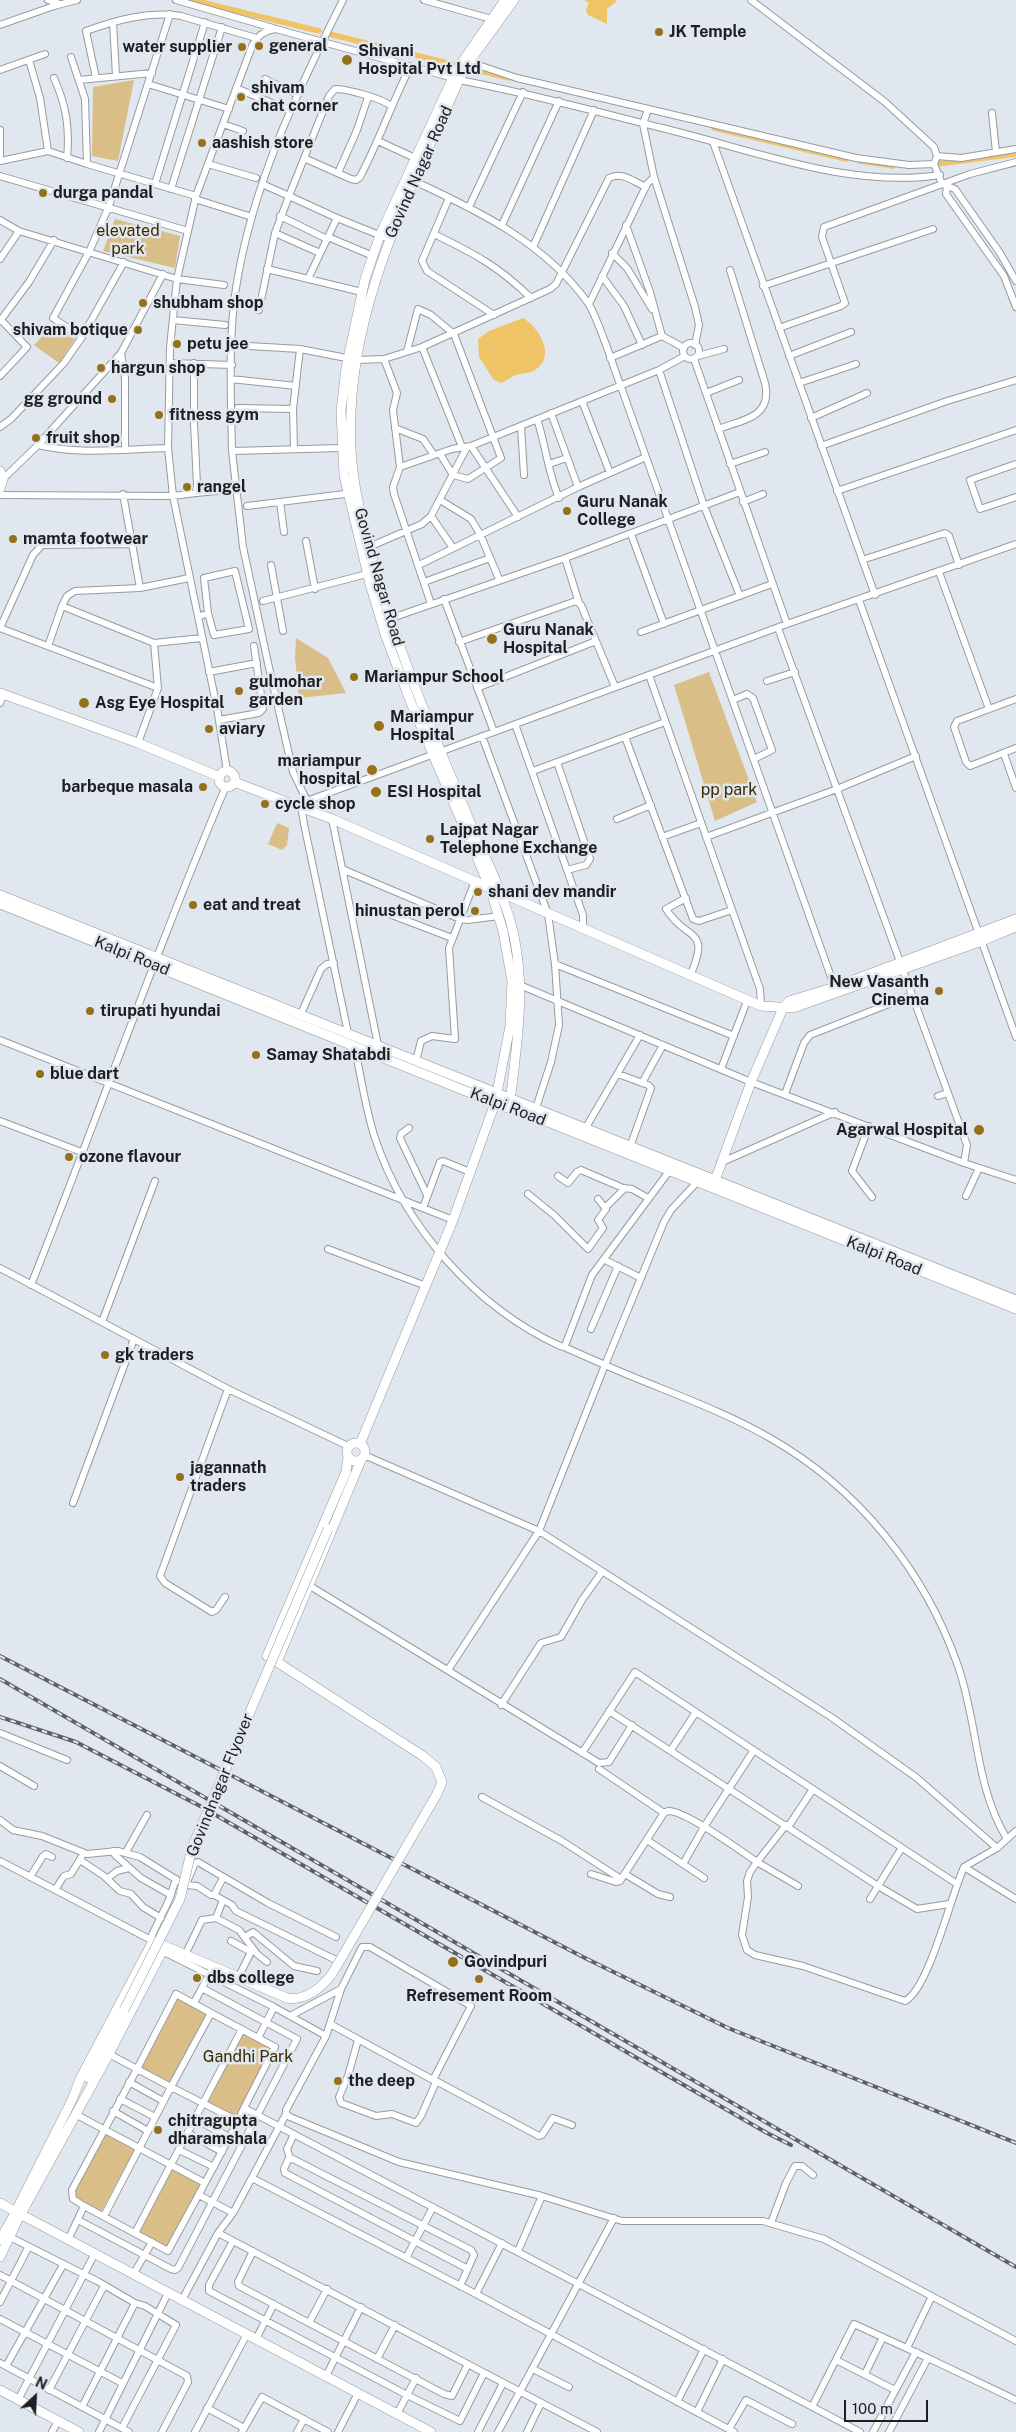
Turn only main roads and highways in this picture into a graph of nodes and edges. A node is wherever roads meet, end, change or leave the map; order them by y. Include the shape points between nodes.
1 (505, 0) edge
2 (514, 0) edge
3 (495, 20) junction
4 (458, 75) junction
5 (353, 358) junction
6 (1, 475) edge
7 (0, 489) edge
8 (352, 493) junction
9 (386, 620) junction
10 (1, 697) edge
11 (436, 753) junction
12 (223, 774) junction
13 (230, 784) junction
14 (490, 888) junction
15 (500, 892) junction
16 (0, 895) edge
17 (0, 904) edge
18 (1016, 919) edge
19 (1016, 927) edge
20 (980, 937) junction
21 (155, 961) junction
22 (783, 1008) junction
23 (497, 1099) junction
24 (509, 1104) junction
25 (534, 1113) junction
26 (700, 1179) junction
27 (714, 1184) junction
28 (1016, 1300) edge
29 (1016, 1309) edge
30 (360, 1444) junction
31 (356, 1458) junction
32 (277, 1662) junction
33 (164, 1948) junction
34 (87, 2084) junction
35 (72, 2100) junction
36 (61, 2131) junction
37 (0, 2203) edge
38 (18, 2213) junction
39 (3, 2236) edge
40 (0, 2257) edge
41 (0, 2390) edge
42 (79, 2432) edge
43 (431, 2432) edge

1 - 3 main road
2 - 3 main road
3 - 4 main road
4 - 5 main road, Govind Nagar Road via 389,239
4 - 5 main road, Govind Nagar Road via 415,158 380,236 362,292
5 - 8 main road, Govind Nagar Road
5 - 8 main road, Govind Nagar Road via 342,411 341,448
6 - 7 main road
8 - 9 main road, Govind Nagar Road
8 - 9 main road, Govind Nagar Road via 368,574
9 - 11 main road, Govind Nagar Road
10 - 12 main road
11 - 14 main road, Govind Nagar Road
11 - 15 main road, Govind Nagar Road
12 - 13 main road via 220,782
12 - 13 main road via 233,774
13 - 14 main road via 304,804
14 - 15 main road
14 - 23 main road, Govind Nagar Road via 512,982 512,1008
15 - 22 main road via 747,1001
15 - 24 main road, Govind Nagar Road via 514,934 522,986
16 - 21 main road, Kalpi Road
17 - 21 main road, Kalpi Road
18 - 20 main road
19 - 20 main road
20 - 22 main road via 836,990 789,1001
21 - 23 main road, Kalpi Road via 354,1045
21 - 23 main road, Kalpi Road via 378,1045
22 - 27 main road via 751,1082
23 - 24 main road, Kalpi Road
23 - 30 main road, Govind Nagar Road via 453,1220
24 - 25 main road, Kalpi Road
25 - 26 main road, Kalpi Road via 670,1170
25 - 26 main road, Kalpi Road via 585,1129
26 - 27 main road, Kalpi Road
27 - 28 main road, Kalpi Road
27 - 29 main road, Kalpi Road
30 - 31 main road via 364,1449
30 - 31 main road via 348,1446 346,1452
31 - 32 main road via 310,1586
31 - 32 main road via 346,1472 267,1656
31 - 34 main road, Govindnagar Flyover, bridge via 192,1848 180,1898
32 - 33 main road, bridge via 423,1756 436,1767 442,1782 438,1794 340,1962 322,1985 304,1997 287,1998 211,1970 185,1955
33 - 34 main road via 109,2054
33 - 35 main road via 151,1940
34 - 35 main road, Govindnagar Flyover
34 - 36 main road via 75,2114
35 - 36 main road
36 - 38 main road
37 - 38 main road
38 - 39 main road
38 - 43 main road
39 - 40 main road
41 - 42 main road

